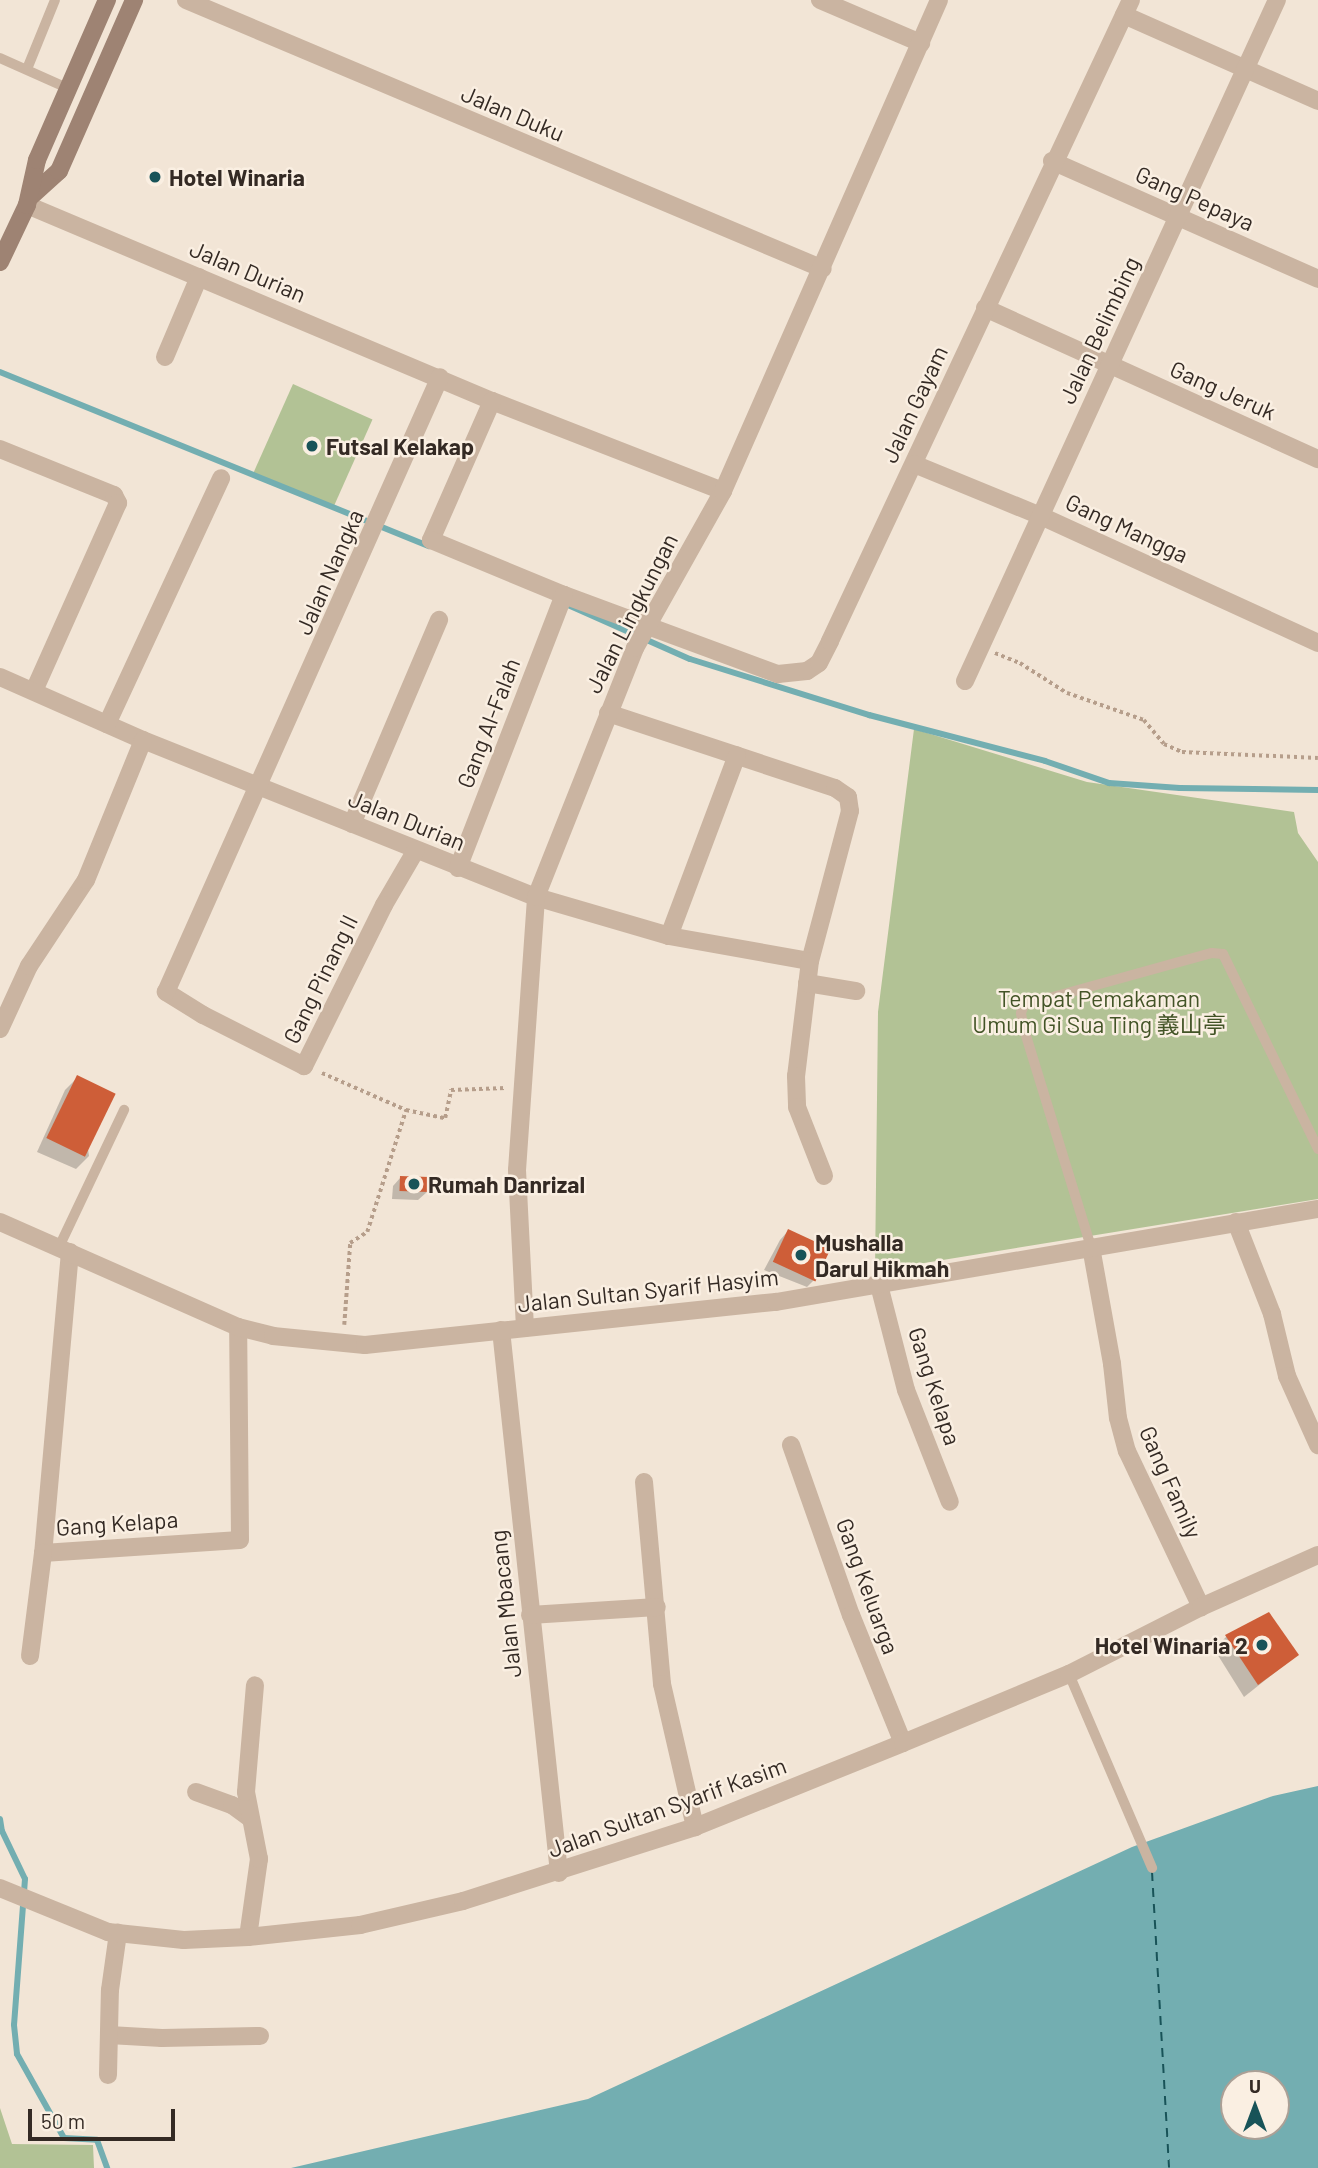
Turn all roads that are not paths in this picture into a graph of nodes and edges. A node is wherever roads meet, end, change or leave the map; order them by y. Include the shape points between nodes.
1 (55, 0) edge
2 (107, 0) edge
3 (134, 0) edge
4 (186, 0) edge
5 (820, 0) edge
6 (939, 0) edge
7 (1276, 0) edge
8 (1127, 8) edge
9 (921, 43) junction
10 (0, 58) edge
11 (1244, 68) junction
12 (27, 69) junction
13 (67, 88) junction
14 (1318, 101) edge
15 (1052, 161) junction
16 (29, 201) junction
17 (1177, 218) junction
18 (0, 262) edge
19 (823, 269) junction
20 (199, 277) junction
21 (1318, 279) edge
22 (985, 308) junction
23 (165, 357) dead end
24 (1109, 365) junction
25 (440, 377) junction
26 (492, 401) junction
27 (0, 449) edge
28 (1318, 459) edge
29 (914, 464) junction
30 (221, 478) dead end
31 (723, 491) junction
32 (1041, 516) junction
33 (564, 595) junction
34 (439, 620) dead end
35 (649, 627) junction
36 (1318, 643) edge
37 (0, 677) edge
38 (965, 681) dead end
39 (34, 691) junction
40 (608, 713) junction
41 (107, 724) junction
42 (143, 740) junction
43 (737, 755) junction
44 (260, 785) junction
45 (352, 824) junction
46 (234, 838) joint
47 (416, 850) junction
48 (458, 868) junction
49 (536, 897) junction
50 (669, 936) junction
51 (810, 961) junction
52 (807, 983) junction
53 (856, 991) dead end
54 (0, 1029) edge
55 (124, 1110) dead end
56 (1318, 1149) edge
57 (824, 1177) dead end
58 (1318, 1209) edge
59 (0, 1222) edge
60 (1236, 1222) junction
61 (1091, 1247) junction
62 (64, 1249) junction
63 (879, 1285) junction
64 (238, 1327) junction
65 (525, 1328) junction
66 (501, 1330) junction
67 (791, 1445) dead end
68 (1318, 1445) edge
69 (644, 1482) dead end
70 (950, 1502) dead end
71 (43, 1553) junction
72 (1318, 1555) edge
73 (657, 1607) junction
74 (1201, 1607) junction
75 (530, 1615) junction
76 (30, 1656) dead end
77 (1069, 1674) junction
78 (255, 1685) dead end
79 (903, 1743) junction
80 (196, 1792) dead end
81 (250, 1818) junction
82 (695, 1827) junction
83 (1152, 1868) dead end
84 (559, 1873) junction
85 (6, 1890) edge
86 (118, 1933) junction
87 (248, 1937) junction
88 (108, 2035) junction
89 (260, 2036) dead end
90 (108, 2075) dead end

1 - 12 lane
2 - 13 main road
3 - 16 main road via 59,170
4 - 19 street, Jalan Duku
5 - 9 street
6 - 9 street, Jalan Lingkungan
7 - 11 street, Jalan Belimbing
8 - 11 street
8 - 15 street, Jalan Gayam
9 - 19 street, Jalan Lingkungan
10 - 12 lane
11 - 14 street
11 - 17 street, Jalan Belimbing
12 - 13 lane
13 - 16 main road via 37,160
15 - 17 street, Gang Pepaya
15 - 22 street, Jalan Gayam
16 - 18 main road
16 - 20 street, Jalan Durian
17 - 21 street, Gang Pepaya
17 - 24 street, Jalan Belimbing
19 - 31 street, Jalan Lingkungan
20 - 23 street
20 - 25 street, Jalan Durian
22 - 24 street, Gang Jeruk
22 - 29 street, Jalan Gayam
24 - 28 street, Gang Jeruk
24 - 32 street, Jalan Belimbing
25 - 26 street, Jalan Durian
25 - 44 street, Jalan Nangka
26 - 31 street, Jalan Durian
26 - 33 street, Jalan Gayam via 430,540
27 - 39 street via 114,495 118,503
29 - 32 street, Gang Mangga
29 - 35 street, Jalan Gayam via 819,663 807,671 778,674
30 - 41 street
31 - 35 street, Jalan Lingkungan
32 - 36 street, Gang Mangga
32 - 38 street, Jalan Belimbing
33 - 35 street, Jalan Gayam
33 - 48 street, Gang Al-Falah
34 - 45 street
35 - 40 street, Jalan Lingkungan via 635,648
37 - 39 street, Jalan Durian
39 - 41 street, Jalan Durian
40 - 43 street
40 - 49 street, Jalan Lingkungan
41 - 42 street, Jalan Durian
42 - 44 street, Jalan Durian
42 - 54 street via 86,880 29,966
43 - 50 street
43 - 51 street via 835,788 850,803
44 - 45 street, Jalan Durian
44 - 46 street, Jalan Nangka
45 - 47 street, Jalan Durian
46 - 47 street, Gang Pinang II via 166,992 304,1066
47 - 48 street, Jalan Durian
48 - 49 street, Jalan Durian
49 - 50 street, Jalan Durian
49 - 65 street, Jalan Lingkungan via 517,1170
50 - 51 street, Jalan Durian
51 - 52 street
52 - 53 street
52 - 57 street via 797,1107
55 - 62 lane
56 - 61 lane via 1223,954 1212,953 1024,1004 1024,1029
58 - 60 street, Jalan Sultan Syarif Hasyim
59 - 62 street, Jalan Sultan Syarif Hasyim
60 - 61 street, Jalan Sultan Syarif Hasyim
60 - 68 street via 1272,1314 1287,1376
61 - 63 street, Jalan Sultan Syarif Hasyim
61 - 74 street, Gang Family via 1127,1451
62 - 64 street, Jalan Sultan Syarif Hasyim
62 - 71 street, Gang Kelapa
63 - 65 street, Jalan Sultan Syarif Hasyim via 776,1302
63 - 70 street, Gang Kelapa via 906,1390
64 - 66 street, Jalan Sultan Syarif Hasyim via 274,1336 365,1346
64 - 71 street, Gang Kelapa via 240,1540
65 - 66 street, Jalan Sultan Syarif Hasyim
66 - 75 street, Jalan Mbacang
67 - 79 street, Gang Keluarga via 851,1615
69 - 73 street
71 - 76 street
72 - 74 street, Jalan Sultan Syarif Kasim
73 - 75 street
73 - 82 street via 662,1684
74 - 77 street, Jalan Sultan Syarif Kasim
75 - 84 street, Jalan Mbacang
77 - 79 street, Jalan Sultan Syarif Kasim
77 - 83 lane
78 - 81 street via 246,1792
79 - 82 street, Jalan Sultan Syarif Kasim
80 - 81 street via 232,1805
81 - 87 street via 259,1859
82 - 84 street, Jalan Sultan Syarif Kasim
84 - 87 street, Jalan Sultan Syarif Kasim via 360,1925
85 - 86 street, Jalan Sultan Syarif Kasim via 43,1908
86 - 87 street, Jalan Sultan Syarif Kasim via 184,1940
86 - 88 street
88 - 89 street
88 - 90 street

